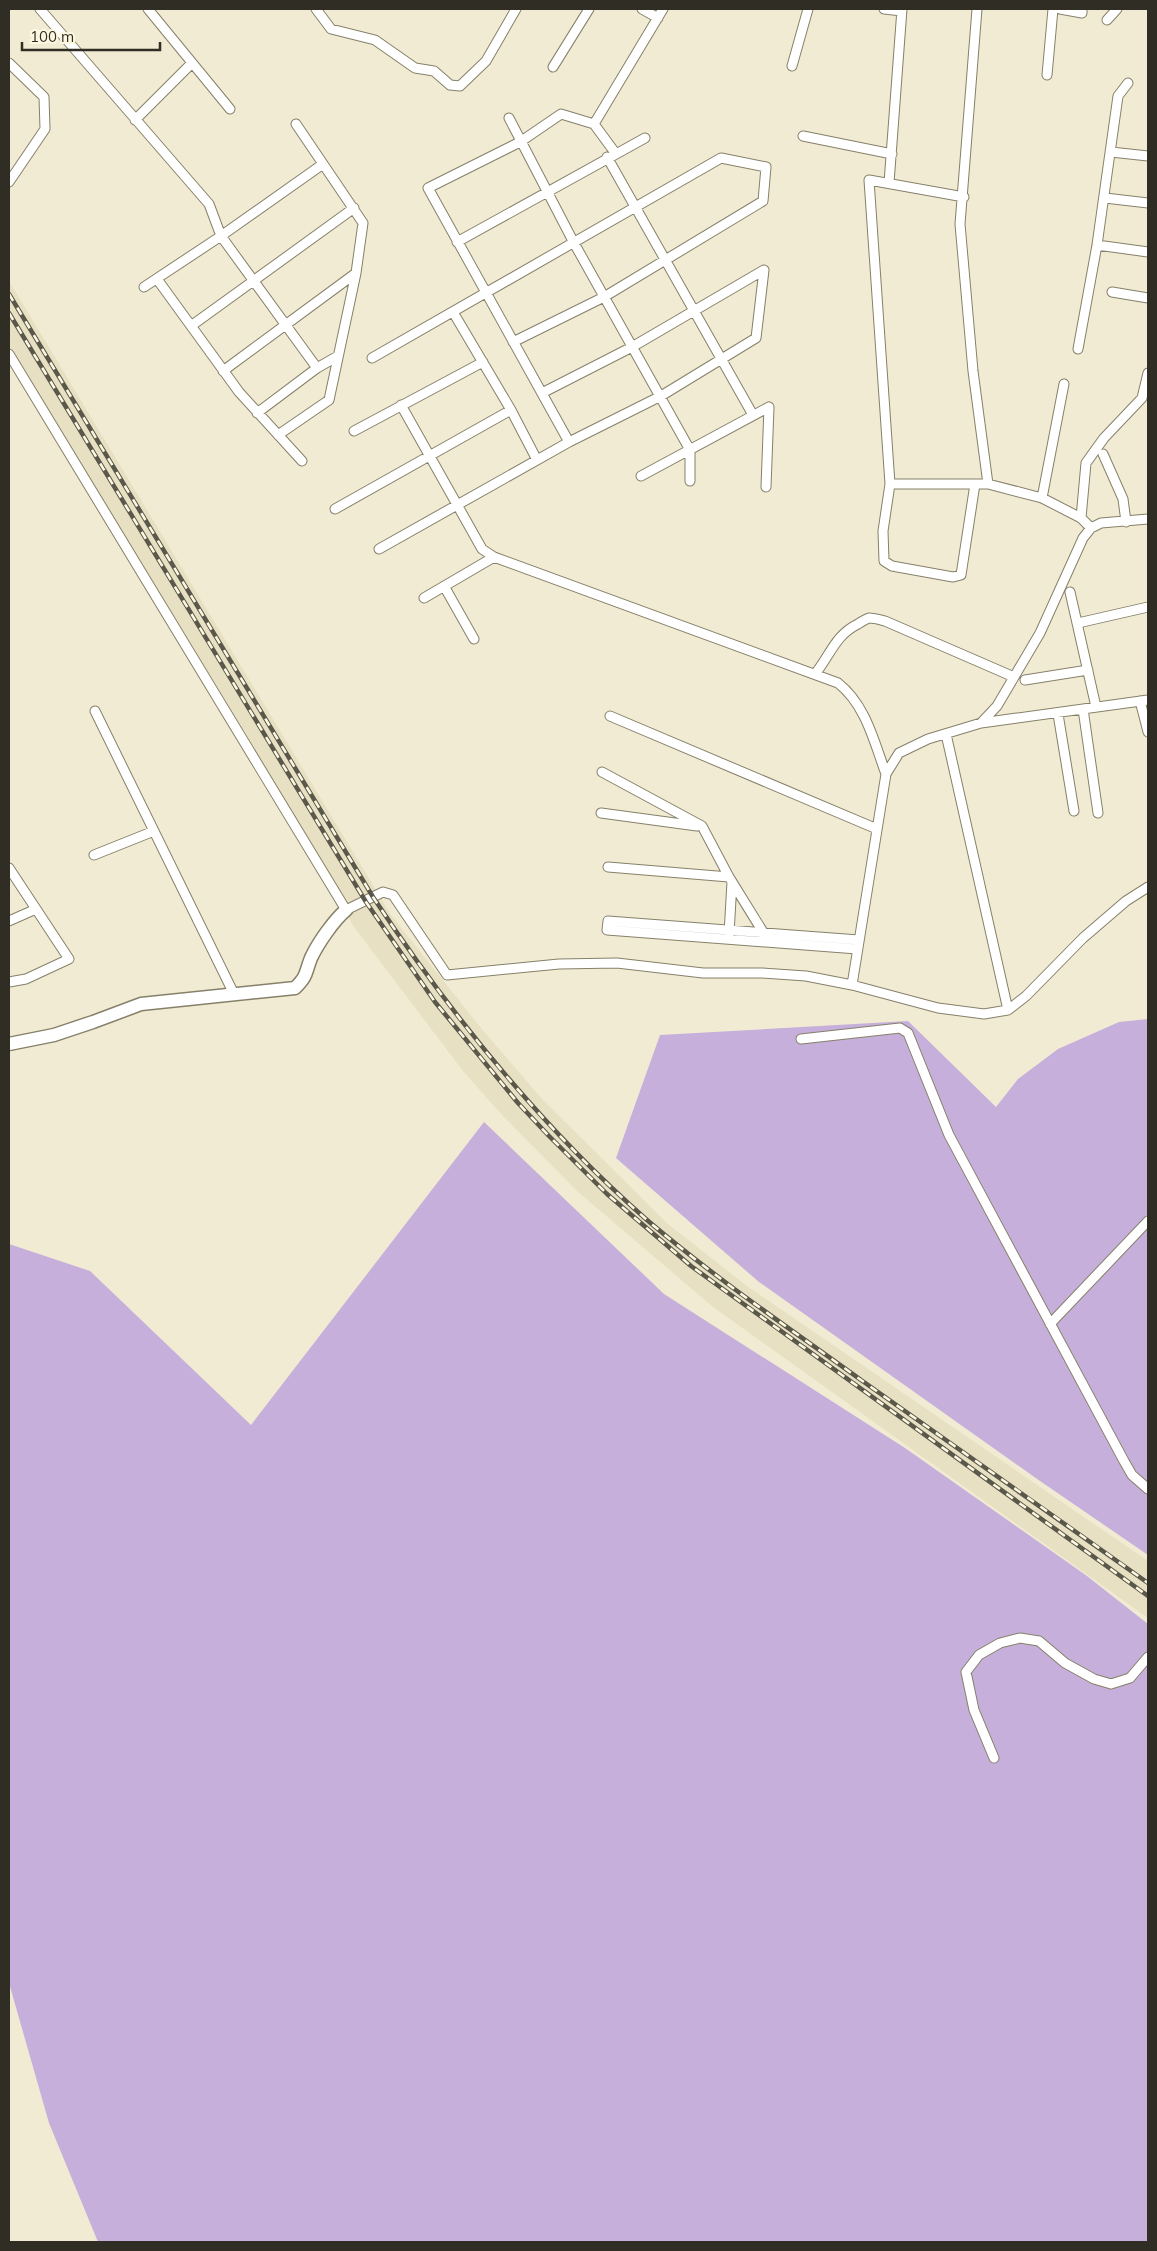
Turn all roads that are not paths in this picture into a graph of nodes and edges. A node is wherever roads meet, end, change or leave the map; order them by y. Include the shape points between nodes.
1 (40, 9) edge
2 (148, 9) edge
3 (316, 9) edge
4 (516, 9) edge
5 (589, 9) edge
6 (642, 9) edge
7 (663, 9) edge
8 (808, 9) edge
9 (884, 9) edge
10 (977, 9) edge
11 (1053, 9) edge
12 (1060, 9) edge
13 (1082, 9) edge
14 (1117, 9) edge
15 (902, 10) edge
16 (658, 18) junction
17 (1107, 20) dead end
18 (9, 62) edge
19 (192, 63) junction
20 (792, 66) dead end
21 (552, 67) dead end
22 (1047, 75) dead end
23 (1128, 83) dead end
24 (230, 109) dead end
25 (509, 118) dead end
26 (135, 120) junction
27 (296, 124) dead end
28 (594, 124) junction
29 (803, 136) dead end
30 (645, 138) dead end
31 (520, 142) junction
32 (1111, 152) junction
33 (892, 154) junction
34 (611, 155) junction
35 (1148, 156) edge
36 (323, 164) junction
37 (9, 182) edge
38 (889, 183) junction
39 (547, 192) junction
40 (964, 197) junction
41 (1105, 198) junction
42 (1148, 203) edge
43 (636, 207) junction
44 (354, 208) junction
45 (221, 236) junction
46 (457, 242) junction
47 (574, 243) junction
48 (1098, 245) junction
49 (1148, 252) edge
50 (666, 260) junction
51 (356, 273) junction
52 (157, 279) junction
53 (252, 280) junction
54 (144, 287) dead end
55 (1112, 292) dead end
56 (486, 294) junction
57 (604, 297) junction
58 (1148, 298) edge
59 (695, 310) junction
60 (453, 312) junction
61 (285, 325) junction
62 (191, 326) junction
63 (513, 342) junction
64 (632, 346) junction
65 (1078, 349) dead end
66 (9, 354) edge
67 (338, 356) junction
68 (372, 358) dead end
69 (721, 360) junction
70 (483, 362) junction
71 (317, 368) junction
72 (223, 371) junction
73 (1148, 373) edge
74 (1064, 384) dead end
75 (542, 393) junction
76 (660, 396) junction
77 (401, 405) junction
78 (510, 410) junction
79 (257, 413) junction
80 (753, 415) junction
81 (354, 431) dead end
82 (278, 435) junction
83 (569, 442) junction
84 (690, 450) junction
85 (1103, 454) dead end
86 (429, 456) junction
87 (537, 460) junction
88 (302, 461) dead end
89 (641, 476) dead end
90 (690, 480) dead end
91 (890, 484) junction
92 (975, 484) junction
93 (988, 484) junction
94 (766, 487) dead end
95 (1042, 498) junction
96 (458, 506) junction
97 (335, 509) dead end
98 (1081, 518) junction
99 (1148, 519) edge
100 (1126, 522) junction
101 (1091, 528) junction
102 (379, 549) dead end
103 (494, 557) junction
104 (444, 586) junction
105 (1070, 592) dead end
106 (424, 598) dead end
107 (1148, 607) edge
108 (1078, 623) junction
109 (474, 639) dead end
110 (1088, 670) junction
111 (815, 674) junction
112 (1014, 677) junction
113 (1025, 680) dead end
114 (1144, 700) edge
115 (1096, 707) junction
116 (1083, 709) junction
117 (95, 711) dead end
118 (1058, 714) junction
119 (610, 716) dead end
120 (981, 723) junction
121 (1148, 732) edge
122 (946, 734) junction
123 (602, 772) dead end
124 (886, 774) junction
125 (1074, 811) dead end
126 (601, 813) dead end
127 (1098, 813) dead end
128 (702, 826) junction
129 (877, 829) junction
130 (154, 830) junction
131 (94, 855) dead end
132 (608, 867) dead end
133 (9, 868) edge
134 (731, 879) junction
135 (1148, 887) edge
136 (36, 909) junction
137 (346, 910) junction
138 (9, 921) edge
139 (662, 929) junction
140 (729, 930) junction
141 (763, 937) junction
142 (729, 939) junction
143 (858, 944) junction
144 (9, 982) edge
145 (852, 984) junction
146 (234, 994) junction
147 (1008, 1010) junction
148 (801, 1039) dead end
149 (9, 1044) edge
150 (1148, 1221) edge
151 (1050, 1324) junction
152 (1148, 1489) edge
153 (1148, 1657) edge
154 (994, 1758) dead end

1 - 26 street
2 - 19 street
3 - 4 street via 331,29 375,40 416,68 434,71 450,85 460,86 486,61
5 - 21 street
6 - 16 street
7 - 16 street
8 - 20 street
9 - 15 street
10 - 40 street
11 - 22 street
12 - 13 street via 1082,13
14 - 17 street
15 - 33 street
16 - 28 street
18 - 37 street via 44,96 45,129
19 - 24 street
19 - 26 street
23 - 32 street via 1118,96
25 - 31 street
26 - 45 street via 209,204
27 - 36 street
28 - 31 street via 561,114
28 - 34 street
29 - 33 street
30 - 34 street
31 - 39 street
31 - 46 street via 428,188
32 - 35 street
32 - 41 street
33 - 38 street
34 - 39 street
34 - 43 street
36 - 44 street
36 - 45 street
38 - 40 street
38 - 91 street via 869,180
39 - 46 street
39 - 47 street
40 - 93 street via 960,224
41 - 42 street
41 - 48 street
43 - 47 street
43 - 50 street
43 - 50 street via 721,158 766,167 764,201
44 - 51 street via 363,223
44 - 53 street
45 - 52 street
45 - 53 street
46 - 56 street
47 - 56 street
47 - 57 street
48 - 49 street
48 - 65 street
50 - 57 street
50 - 59 street
51 - 61 street
51 - 67 street
52 - 54 street
52 - 62 street
53 - 61 street
53 - 62 street
55 - 58 street
56 - 60 street
56 - 63 street
57 - 63 street
57 - 64 street
59 - 64 street
59 - 69 street
59 - 69 street via 764,270 756,338
60 - 68 street
60 - 70 street
61 - 71 street
61 - 72 street
62 - 72 street
63 - 75 street
64 - 75 street
64 - 76 street
66 - 137 street
67 - 71 street
67 - 82 street via 329,400
69 - 76 street
69 - 80 street
70 - 77 street
70 - 78 street
71 - 79 street
72 - 79 street
73 - 98 street via 1142,398 1104,438 1086,463
74 - 95 street
75 - 83 street
76 - 83 street
76 - 84 street
77 - 81 street
77 - 86 street
78 - 86 street
78 - 87 street
79 - 82 street
80 - 84 street
80 - 94 street via 769,407
82 - 88 street
83 - 87 street
84 - 89 street
84 - 90 street
85 - 100 street via 1123,499
86 - 96 street
86 - 97 street
87 - 96 street
91 - 92 street
91 - 92 street via 883,531 884,561 892,566 953,577 961,576 964,570
92 - 93 street
93 - 95 street
95 - 98 street
96 - 102 street
96 - 103 street via 482,550
98 - 101 street
99 - 100 street
100 - 101 street via 1100,523
101 - 112 street via 1083,538 1040,633
103 - 104 street
103 - 111 street
104 - 106 street
104 - 109 street
105 - 108 street
107 - 108 street
108 - 110 street
110 - 113 street
110 - 115 street
111 - 112 street via 838,638 869,618 885,621
111 - 124 street via 838,683 851,693
112 - 120 street via 997,706
114 - 115 street
114 - 121 street
115 - 116 street
116 - 118 street
116 - 127 street
117 - 130 street
118 - 120 street
118 - 125 street
119 - 129 street
120 - 122 street
122 - 124 street via 899,753
122 - 147 street
123 - 128 street
124 - 129 street
126 - 128 street
128 - 134 street
129 - 143 street
130 - 131 street
130 - 146 street
132 - 134 street
133 - 136 street
134 - 140 street
134 - 141 street
135 - 147 street via 1126,901
136 - 138 street
136 - 144 street via 69,959 26,979
137 - 145 street via 383,892 393,895 447,975 559,964 617,963 702,973 806,976
137 - 146 street via 334,920 312,957 306,978 295,988
139 - 139 street via 607,930 608,920
139 - 140 street
139 - 142 street
140 - 141 street
140 - 142 street
141 - 142 street
141 - 143 street
143 - 145 street
145 - 147 street via 938,1008 984,1014
146 - 149 street via 141,1004 54,1035
148 - 151 street via 900,1028 908,1033 948,1135
150 - 151 street
151 - 152 street via 1132,1475
153 - 154 street via 1130,1678 1111,1684 1094,1679 1065,1663 1039,1641 1020,1638 1000,1643 979,1655 966,1672 974,1710

